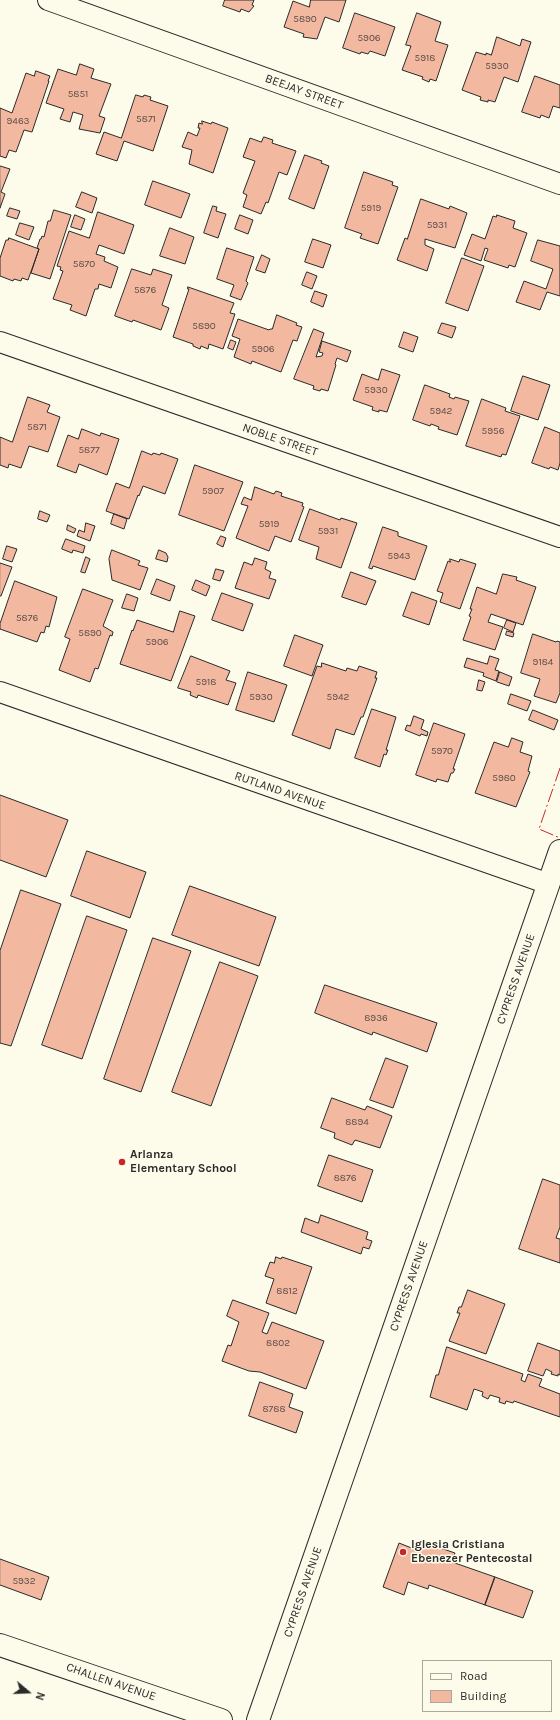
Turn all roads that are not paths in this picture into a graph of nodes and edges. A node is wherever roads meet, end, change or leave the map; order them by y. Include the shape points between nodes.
1 (48, 0) edge
2 (560, 184) edge
3 (0, 342) edge
4 (560, 537) edge
5 (0, 692) edge
6 (560, 851) edge
7 (554, 886) edge
8 (0, 1645) edge
9 (221, 1720) edge
10 (258, 1720) edge

1 - 2 street, BEEJAY STREET
3 - 4 street, NOBLE STREET
5 - 7 street, RUTLAND AVENUE
6 - 7 street, CYPRESS AVENUE
7 - 10 street, CYPRESS AVENUE
8 - 9 street, CHALLEN AVENUE

